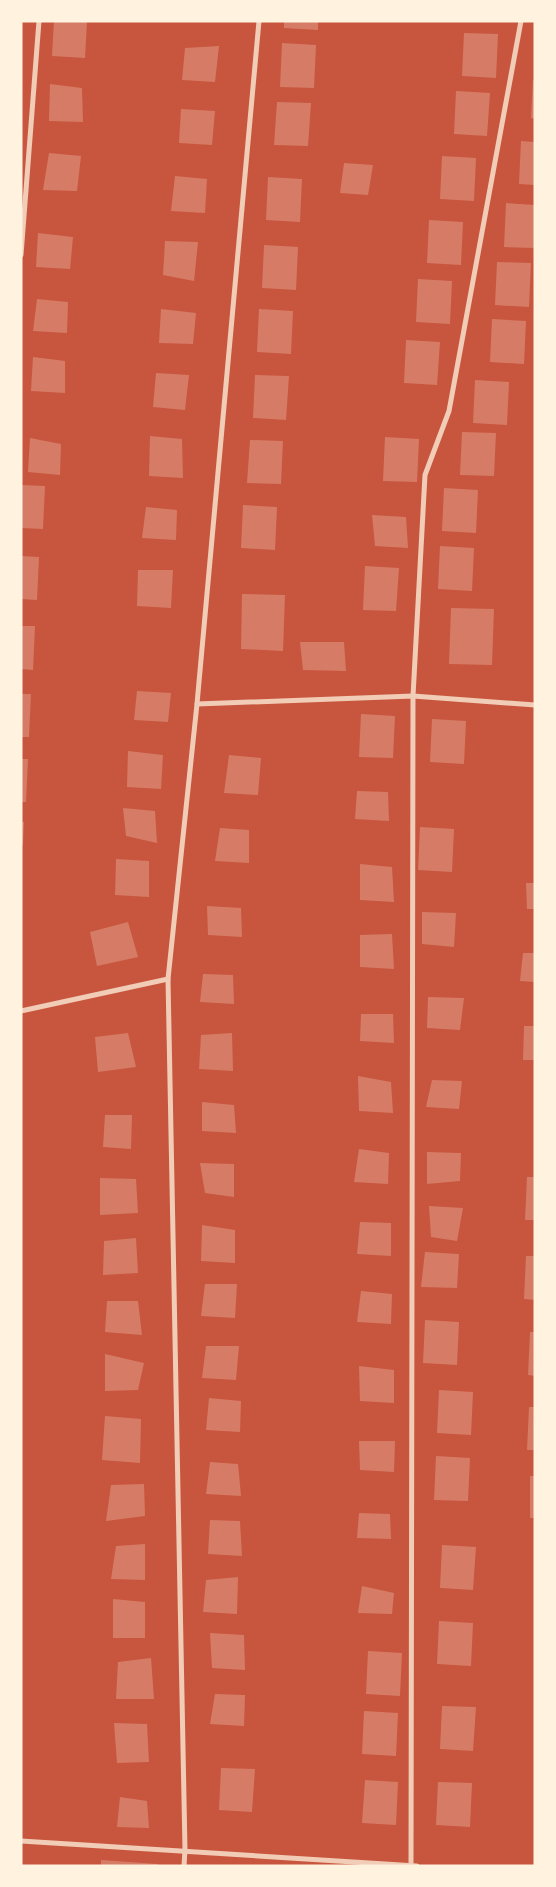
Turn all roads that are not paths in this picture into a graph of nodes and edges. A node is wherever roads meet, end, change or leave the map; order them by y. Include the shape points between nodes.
1 (39, 21) edge
2 (259, 21) edge
3 (521, 21) edge
4 (21, 254) edge
5 (413, 696) junction
6 (197, 704) junction
7 (535, 705) edge
8 (168, 979) junction
9 (21, 1011) edge
10 (21, 1841) edge
11 (185, 1850) junction
12 (411, 1865) edge
13 (184, 1866) edge
14 (417, 1866) edge

1 - 4 street
2 - 6 street
3 - 5 street via 449,412 425,475
5 - 6 street
5 - 7 street
5 - 12 street
6 - 8 street
8 - 9 street
8 - 11 street
10 - 11 street
11 - 12 street
11 - 13 street
12 - 14 street

